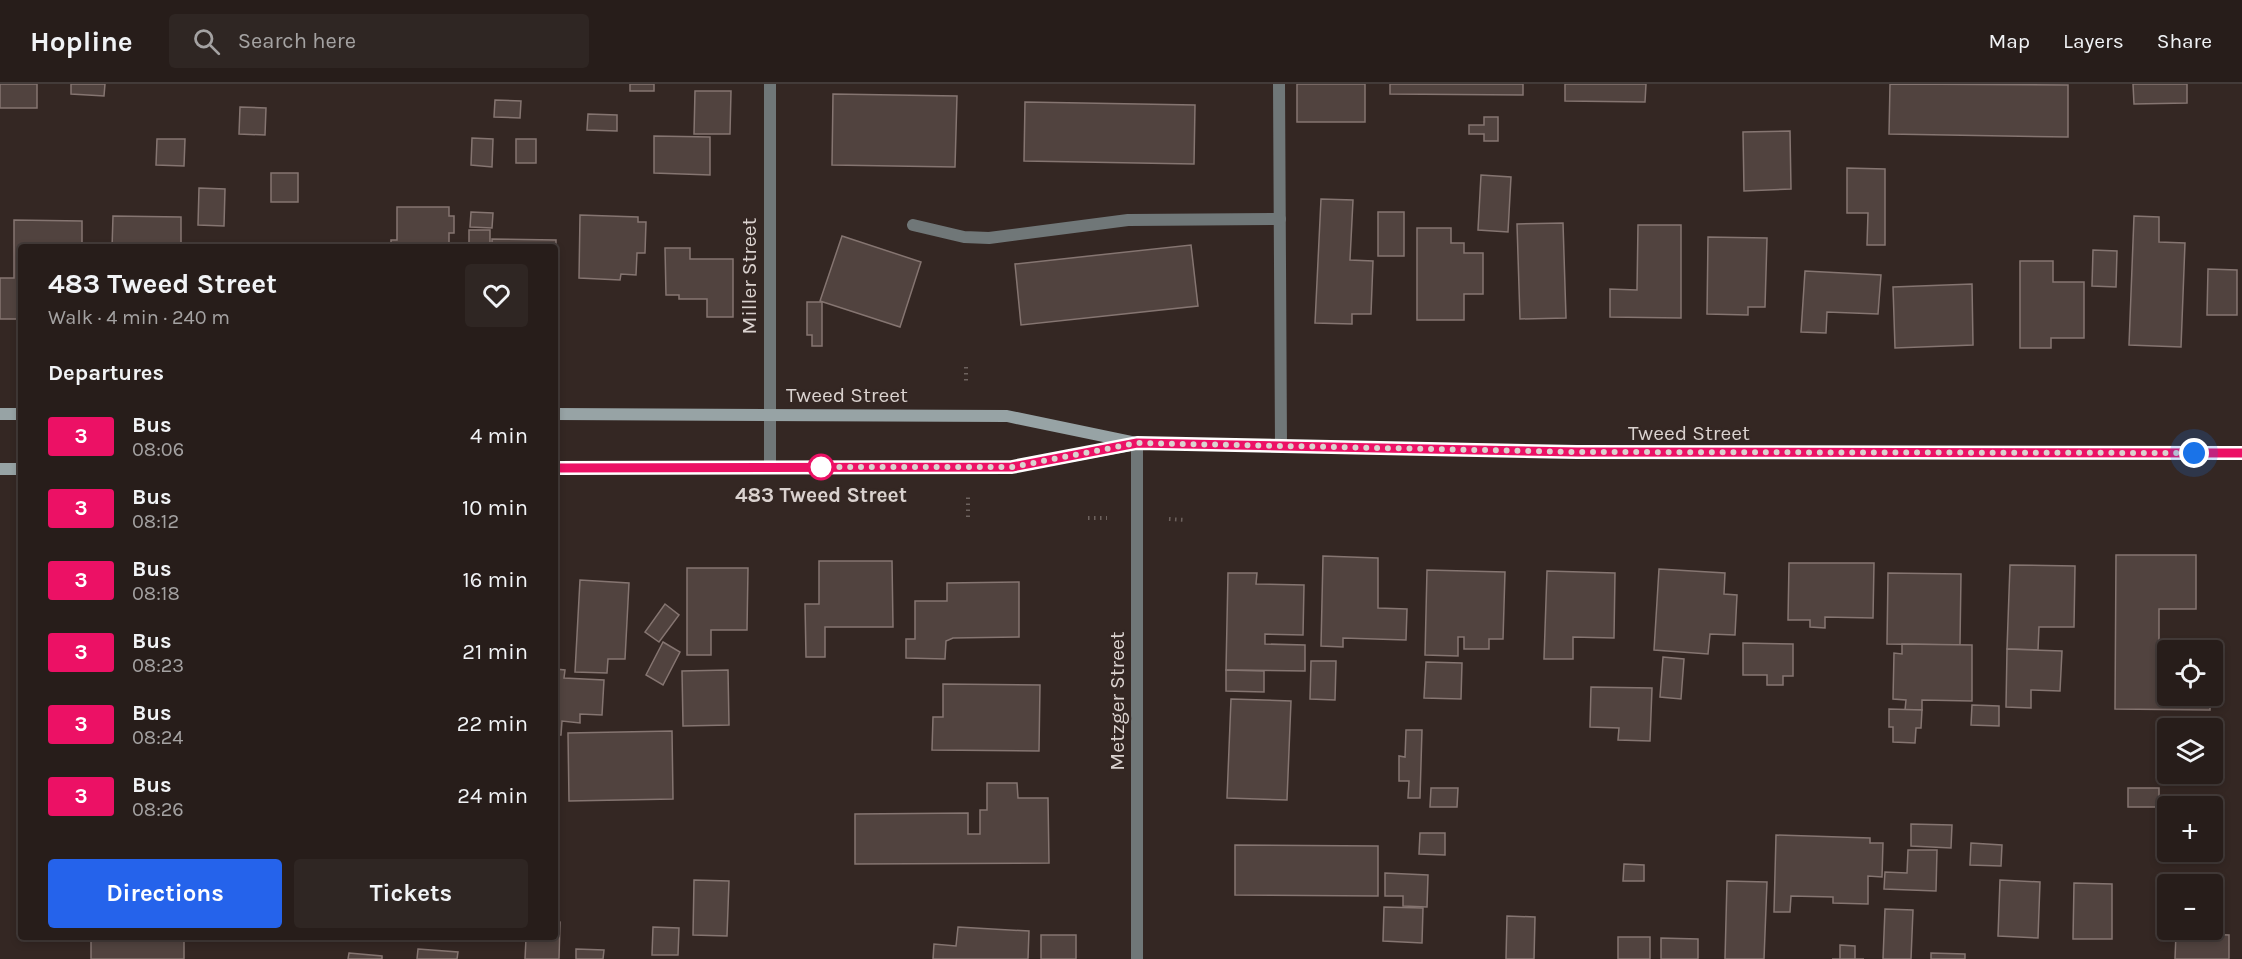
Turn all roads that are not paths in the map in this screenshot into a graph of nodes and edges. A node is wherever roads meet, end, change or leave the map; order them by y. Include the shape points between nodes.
1 (770, 84) edge
2 (1279, 84) edge
3 (1280, 219) junction
4 (913, 225) dead end
5 (0, 414) edge
6 (18, 414) edge
7 (558, 414) edge
8 (769, 414) junction
9 (1137, 443) junction
10 (1281, 445) junction
11 (2242, 453) edge
12 (771, 467) junction
13 (18, 468) edge
14 (558, 468) edge
15 (0, 469) edge
16 (1137, 959) edge

1 - 8 street, Miller Street
2 - 3 street
3 - 4 street via 1128,220 989,238 964,237
3 - 10 street
5 - 6 main road
7 - 8 main road, Tweed Street
8 - 9 main road, Tweed Street via 1007,416
8 - 12 street, Miller Street
9 - 10 main road, Tweed Street
9 - 12 main road, Tweed Street via 1012,467
9 - 16 street, Metzger Street
10 - 11 main road, Tweed Street via 1577,452
12 - 14 main road, Tweed Street
13 - 15 main road

